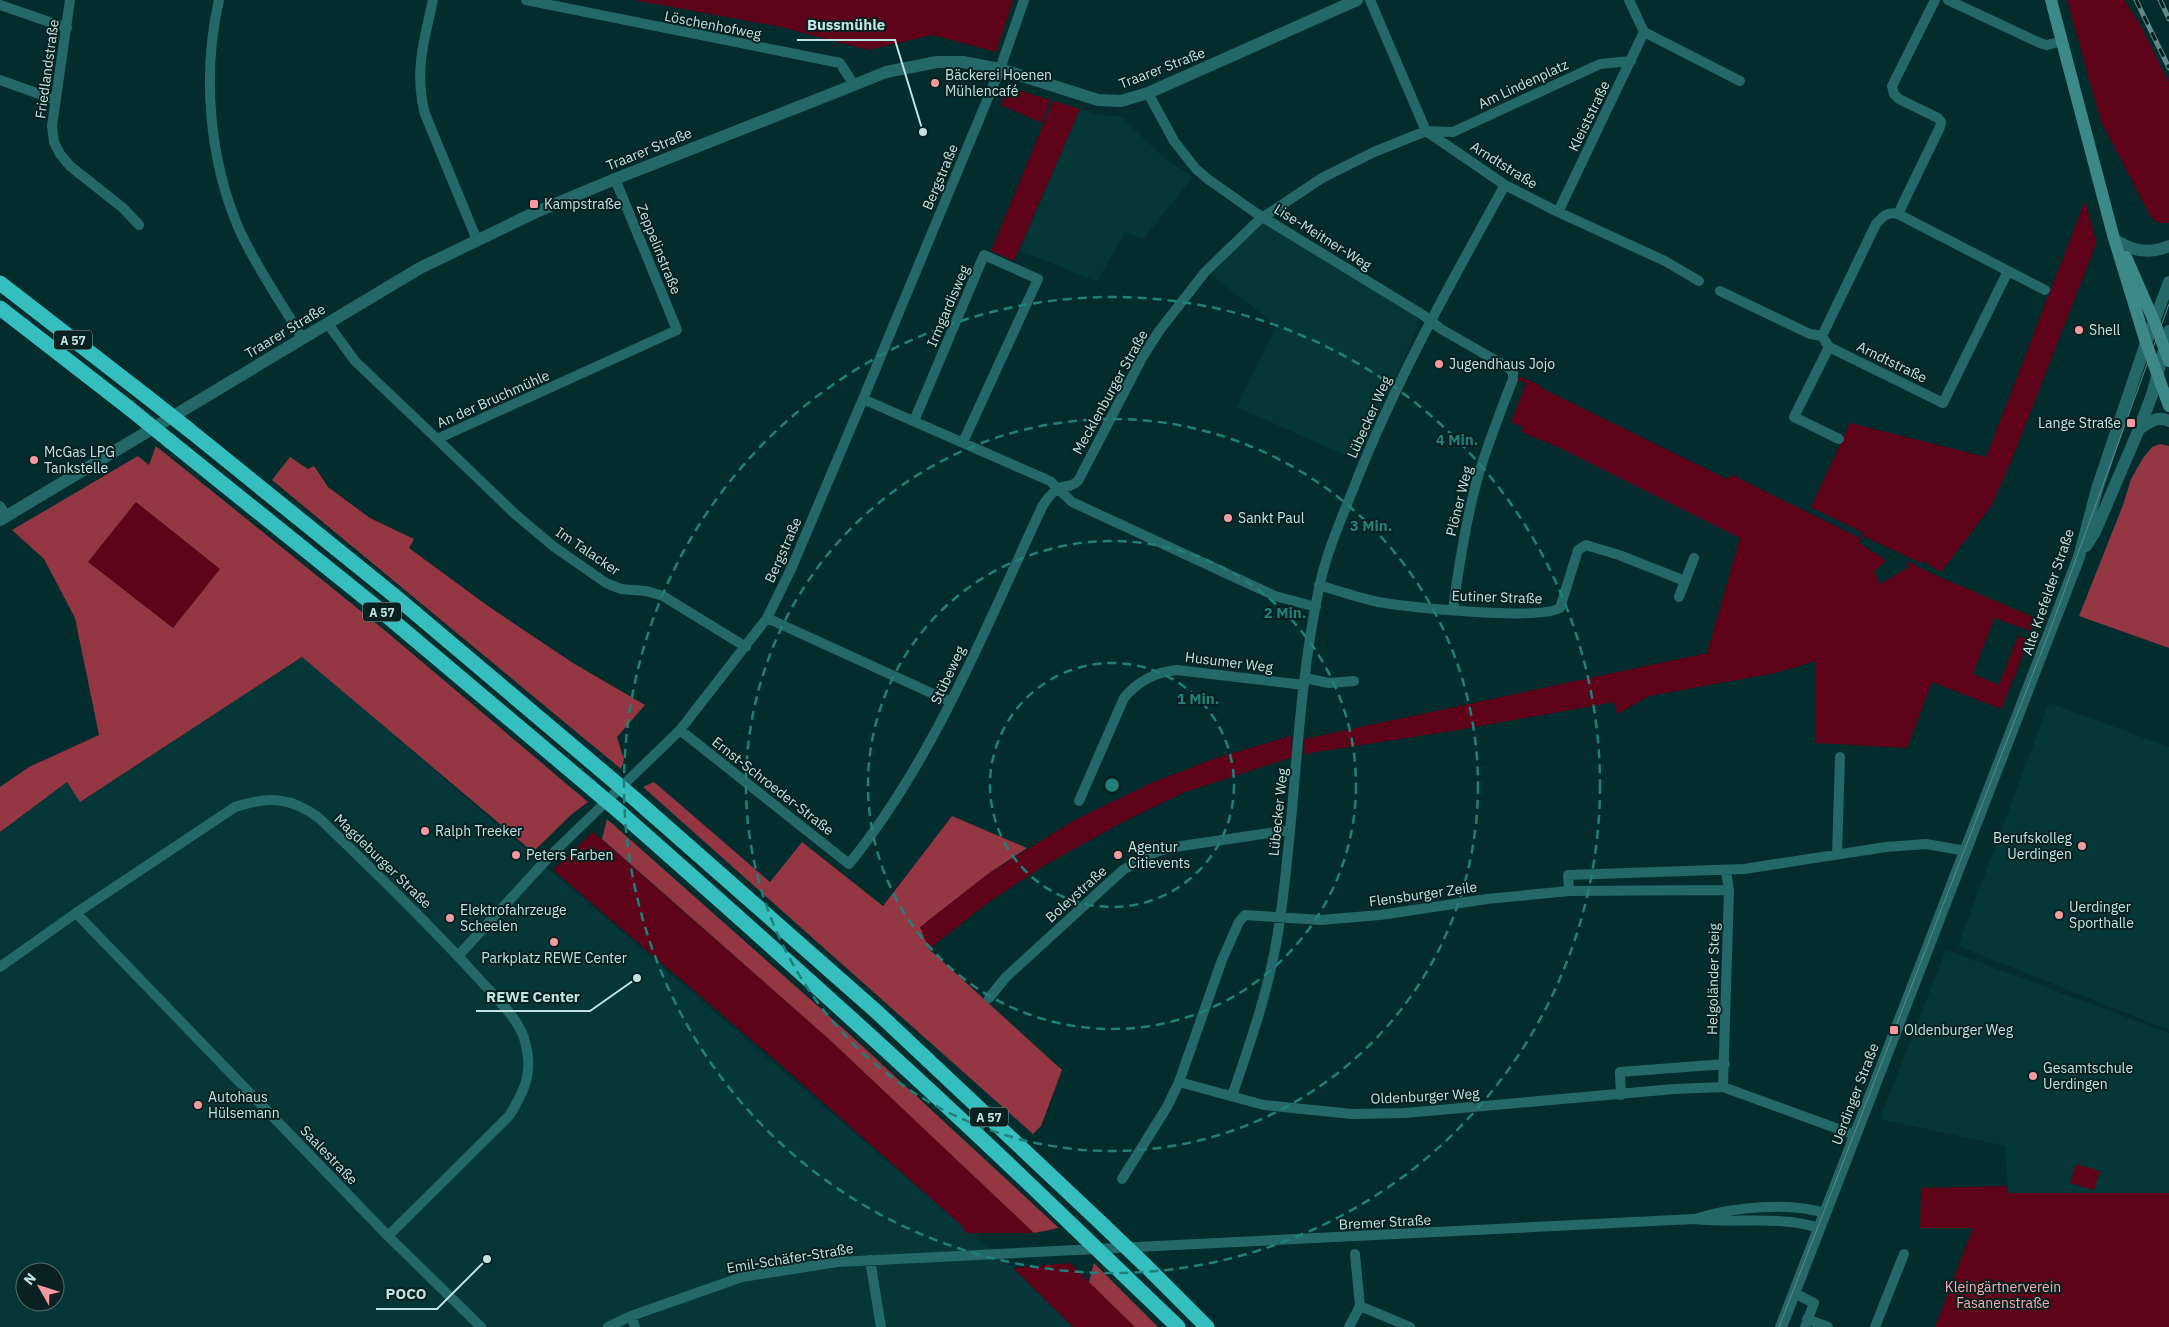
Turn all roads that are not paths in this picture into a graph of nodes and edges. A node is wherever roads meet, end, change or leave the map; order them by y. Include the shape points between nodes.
1 (70, 0) edge
2 (220, 0) edge
3 (433, 0) edge
4 (526, 0) edge
5 (1024, 0) edge
6 (1357, 0) edge
7 (1370, 0) edge
8 (1629, 0) edge
9 (1935, 0) edge
10 (1948, 0) edge
11 (2051, 0) edge
12 (0, 5) edge
13 (66, 28) junction
14 (1644, 32) junction
15 (2062, 41) junction
16 (1631, 61) junction
17 (1000, 69) junction
18 (0, 80) edge
19 (1740, 81) dead end
20 (854, 84) junction
21 (1148, 93) junction
22 (56, 100) junction
23 (1426, 131) junction
24 (614, 179) junction
25 (1505, 185) junction
26 (1558, 212) junction
27 (1898, 214) junction
28 (1264, 216) junction
29 (2110, 222) junction
30 (139, 225) dead end
31 (477, 240) junction
32 (2119, 242) junction
33 (2169, 246) edge
34 (2008, 271) junction
35 (1699, 281) dead end
36 (2169, 282) edge
37 (0, 283) edge
38 (2046, 290) dead end
39 (1720, 291) dead end
40 (0, 308) edge
41 (1430, 321) junction
42 (2154, 321) junction
43 (328, 324) junction
44 (677, 330) joint
45 (2169, 331) edge
46 (1822, 336) junction
47 (302, 338) junction
48 (2146, 343) junction
49 (1829, 347) junction
50 (2164, 348) junction
51 (2169, 362) edge
52 (1513, 373) joint
53 (2158, 374) junction
54 (863, 399) junction
55 (2169, 406) edge
56 (914, 421) junction
57 (2169, 421) edge
58 (2139, 429) junction
59 (437, 439) junction
60 (1839, 439) dead end
61 (963, 442) junction
62 (1058, 489) junction
63 (2, 514) edge
64 (2079, 557) junction
65 (1694, 558) dead end
66 (1685, 581) junction
67 (1319, 586) junction
68 (1679, 597) dead end
69 (1316, 608) junction
70 (1453, 610) junction
71 (767, 618) junction
72 (746, 647) junction
73 (1354, 681) dead end
74 (1304, 682) junction
75 (951, 702) junction
76 (680, 730) junction
77 (1840, 757) dead end
78 (1079, 802) dead end
79 (1290, 830) junction
80 (1966, 851) junction
81 (1837, 856) junction
82 (849, 864) joint
83 (1726, 871) junction
84 (1729, 890) junction
85 (1569, 891) junction
86 (76, 913) junction
87 (1280, 919) junction
88 (458, 956) junction
89 (0, 968) edge
90 (990, 998) dead end
91 (1725, 1064) junction
92 (1179, 1082) junction
93 (1723, 1088) junction
94 (1621, 1095) junction
95 (1232, 1096) junction
96 (1855, 1135) junction
97 (1122, 1179) dead end
98 (1825, 1213) junction
99 (1694, 1220) junction
100 (1819, 1228) junction
101 (388, 1236) junction
102 (1077, 1248) joint
103 (1355, 1254) dead end
104 (1904, 1254) dead end
105 (870, 1260) junction
106 (1794, 1293) junction
107 (1360, 1306) junction
108 (631, 1316) junction
109 (1806, 1323) edge
110 (480, 1327) edge
111 (608, 1327) edge
112 (636, 1327) edge
113 (881, 1327) edge
114 (1178, 1327) edge
115 (1207, 1327) edge
116 (1349, 1327) edge
117 (1410, 1327) edge
118 (1781, 1327) edge
119 (1828, 1327) edge
120 (1875, 1327) edge

1 - 13 street, Friedlandstraße
2 - 47 street via 212,48 212,118 227,196 244,237
3 - 31 street via 421,53 420,96
4 - 20 street, Löschenhofweg via 840,63
5 - 17 street, Bergstraße
6 - 21 street, Traarer Straße
7 - 23 street
8 - 14 street
9 - 27 street via 1892,86 1899,99 1941,122
10 - 15 street via 2040,43 2047,45
11 - 15 main road
12 - 13 street
13 - 22 street, Friedlandstraße
14 - 16 street, Kleiststraße
14 - 19 street
15 - 29 main road
16 - 23 street, Am Lindenplatz via 1600,64 1453,132
16 - 26 street, Kleiststraße
17 - 20 street, Traarer Straße via 963,62 937,62 886,72
17 - 21 street, Traarer Straße via 1098,100 1121,101
17 - 54 street, Bergstraße
18 - 22 street
20 - 24 street, Traarer Straße
21 - 28 street, Lise-Meitner-Weg via 1174,141 1196,168
22 - 30 street, Friedlandstraße via 52,126 60,154
23 - 25 street, Arndtstraße
23 - 28 street, Mecklenburger Straße via 1322,178
24 - 31 street, Traarer Straße
24 - 44 street, Zeppelinstraße
25 - 26 street, Arndtstraße
25 - 41 street, Lübecker Weg
26 - 35 street, Arndtstraße via 1665,261
27 - 34 street
27 - 46 street via 1891,212 1876,224
28 - 41 street, Lise-Meitner-Weg
28 - 62 street, Mecklenburger Straße via 1205,272 1162,326 1078,481
29 - 32 main road
29 - 48 main road
31 - 43 street, Traarer Straße via 420,268
32 - 33 street via 2130,249 2152,252
32 - 42 main road
34 - 38 street
34 - 49 street, Arndtstraße via 1944,403
36 - 42 street, Alte Krefelder Straße
37 - 115 highway, A 57, bridge via 396,597 635,799 878,1013
39 - 46 street via 1810,334
40 - 114 highway, A 57, bridge via 380,610 622,814 974,1130
41 - 52 street, Lise-Meitner-Weg
41 - 67 street, Lübecker Weg via 1362,467
42 - 48 street, Alte Krefelder Straße
42 - 50 main road
43 - 47 street, Traarer Straße
43 - 59 street, An der Bruchmühle via 355,361
44 - 59 street, An der Bruchmühle
45 - 50 street
46 - 49 street
47 - 63 street, Traarer Straße
48 - 53 main road
48 - 64 street, Alte Krefelder Straße via 2097,489
49 - 60 street via 1794,417
50 - 51 main road
50 - 53 street
52 - 70 street, Plöner Weg via 1471,506
53 - 55 main road
53 - 58 street
54 - 56 street
54 - 71 street, Bergstraße
56 - 61 street
56 - 61 street, Irmgardisweg via 984,255 1038,279
57 - 58 street via 2153,420
58 - 64 street via 2094,532
59 - 72 street, Im Talacker via 515,514 553,546 606,583 662,596
61 - 62 street via 1050,481
62 - 69 street via 1072,502 1275,596
62 - 75 street, Stübeweg via 1043,505
64 - 80 street, Alte Krefelder Straße
65 - 66 street
66 - 68 street
66 - 70 street, Eutiner Straße via 1619,555 1586,546 1578,550 1560,608 1553,612
67 - 69 street, Lübecker Weg
67 - 70 street, Eutiner Straße via 1377,602
69 - 74 street, Lübecker Weg
71 - 72 street, Bergstraße
71 - 75 street
72 - 76 street, Bergstraße
73 - 74 street
74 - 78 street, Husumer Weg via 1177,670 1148,678 1134,686 1124,698
74 - 79 street, Lübecker Weg
75 - 82 street, Stübeweg via 924,756 896,801
76 - 82 street, Ernst-Schroeder-Straße
76 - 88 street, Bergstraße via 549,858
77 - 81 street
79 - 87 street, Lübecker Weg
79 - 90 street, Boleystraße via 1168,848 1137,861 1006,976
80 - 81 street via 1926,844
80 - 96 street, Uerdinger Straße
81 - 83 street
83 - 84 street, Helgoländer Steig
83 - 85 street via 1568,875
84 - 85 street, Flensburger Zeile
84 - 91 street, Helgoländer Steig
85 - 87 street, Flensburger Zeile via 1350,918
86 - 88 street, Magdeburger Straße via 235,807 261,799 277,799 307,809 319,818
86 - 89 street, Magdeburger Straße
86 - 101 street, Saalestraße
87 - 92 street via 1249,914 1239,922 1222,960
87 - 95 street, Lübecker Weg via 1266,989
88 - 101 street, Magdeburger Straße via 511,1016 524,1036 529,1059 528,1080 508,1116
91 - 93 street, Helgoländer Steig
91 - 94 street via 1620,1072
92 - 95 street
92 - 97 street
93 - 94 street, Oldenburger Weg
93 - 96 street, Oldenburger Weg
94 - 95 street, Oldenburger Weg via 1405,1113 1352,1114 1264,1105
96 - 98 street, Uerdinger Straße
98 - 99 street, Bremer Straße via 1796,1207 1769,1208 1715,1213
98 - 100 street, Uerdinger Straße
99 - 100 street, Bremer Straße via 1799,1222
99 - 102 street, Bremer Straße
100 - 106 street, Uerdinger Straße
101 - 110 street, Saalestraße
102 - 105 street, Emil-Schäfer-Straße
103 - 107 street
104 - 120 street
105 - 108 street, Emil-Schäfer-Straße via 828,1263 742,1277
105 - 113 street, Emil-Schäfer-Straße
106 - 109 street via 1814,1302
106 - 118 street, Uerdinger Straße
107 - 116 street
107 - 117 street
108 - 111 street, Emil-Schäfer-Straße
108 - 112 street
109 - 119 street

